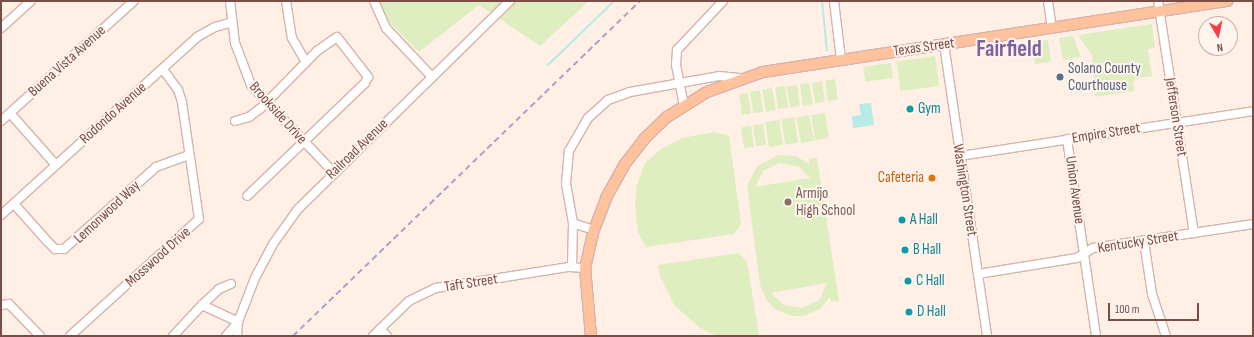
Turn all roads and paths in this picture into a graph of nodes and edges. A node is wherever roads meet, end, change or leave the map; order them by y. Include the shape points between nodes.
1 (31, 1) edge
2 (134, 1) edge
3 (230, 1) edge
4 (286, 1) edge
5 (374, 1) edge
6 (510, 1) edge
7 (723, 1) edge
8 (834, 1) edge
9 (1048, 1) edge
10 (1158, 1) edge
11 (1228, 1) edge
12 (1160, 12) junction
13 (232, 22) junction
14 (1, 28) edge
15 (1052, 28) junction
16 (944, 44) junction
17 (841, 60) junction
18 (306, 62) junction
19 (163, 69) junction
20 (432, 77) junction
21 (739, 78) junction
22 (679, 83) junction
23 (266, 103) junction
24 (684, 106) junction
25 (1253, 111) edge
26 (10, 113) junction
27 (1, 121) edge
28 (235, 121) dead end
29 (1177, 122) junction
30 (1067, 139) junction
31 (303, 142) junction
32 (189, 154) junction
33 (960, 156) junction
34 (56, 164) junction
35 (333, 172) junction
36 (247, 196) dead end
37 (14, 204) junction
38 (1, 216) edge
39 (573, 223) junction
40 (1253, 224) edge
41 (594, 230) junction
42 (1194, 233) junction
43 (1144, 241) junction
44 (1084, 254) junction
45 (572, 267) junction
46 (585, 268) junction
47 (978, 274) junction
48 (231, 284) dead end
49 (1, 305) edge
50 (202, 305) junction
51 (238, 322) junction
52 (380, 329) junction
53 (40, 336) edge
54 (70, 336) edge
55 (173, 336) edge
56 (226, 336) edge
57 (237, 336) edge
58 (373, 336) edge
59 (387, 336) edge
60 (591, 336) edge
61 (987, 336) edge
62 (1096, 336) edge
63 (1166, 336) edge

1 - 14 street
2 - 26 street, Buena Vista Avenue
3 - 13 street, Brookside Drive
4 - 18 street via 292,38
5 - 20 street via 386,28
6 - 20 street, Railroad Avenue
7 - 22 street via 678,50
8 - 17 street
9 - 15 street
10 - 12 street, Jefferson Street
11 - 12 main road, Texas Street
12 - 15 main road, Texas Street
12 - 29 street, Jefferson Street
13 - 19 street, Rodondo Avenue via 205,31
13 - 23 street, Brookside Drive via 245,75
15 - 16 main road, Texas Street
16 - 17 main road, Texas Street
16 - 33 street, Washington Street
17 - 21 main road, Texas Street
18 - 23 street
18 - 31 street via 336,37 368,77 361,87
19 - 32 street, Mosswood Drive via 178,90
19 - 34 street, Rodondo Avenue
20 - 35 street, Railroad Avenue
21 - 22 street, Texas Street via 719,76
21 - 24 main road, Texas Street
22 - 24 street
22 - 39 street, Texas Street via 617,96 599,107 574,138 566,173
23 - 28 street via 249,117
23 - 31 street, Brookside Drive
24 - 41 main road, Texas Street via 644,139 624,165
25 - 29 street, Empire Street
26 - 27 street, Buena Vista Avenue
26 - 34 street
29 - 30 street, Empire Street
29 - 42 street, Jefferson Street
30 - 33 street, Empire Street
30 - 44 street, Union Avenue
31 - 35 street, Brookside Drive
31 - 36 street
32 - 37 street, Lemonwood Way via 156,167 64,249 55,249
32 - 54 street, Mosswood Drive via 199,219
33 - 47 street, Washington Street
34 - 37 street, Rodondo Avenue
35 - 51 street, Railroad Avenue via 302,204 272,244
37 - 38 street, Rodondo Avenue
39 - 41 street
39 - 45 street
40 - 42 street, Kentucky Street
41 - 46 main road, Texas Street
42 - 43 street, Kentucky Street
43 - 44 street, Kentucky Street via 1093,248
43 - 63 street via 1152,294
44 - 47 street, Kentucky Street via 1077,258
44 - 62 street, Union Avenue
45 - 46 street, Taft Street
45 - 52 street, Taft Street via 436,288 409,301
46 - 60 main road, Texas Street
47 - 61 street, Washington Street
48 - 50 street via 219,289
49 - 53 street via 9,304
50 - 51 street
50 - 55 street
51 - 56 street, Railroad Avenue
51 - 57 street, Railroad Avenue
52 - 58 street, Taft Street
52 - 59 street

